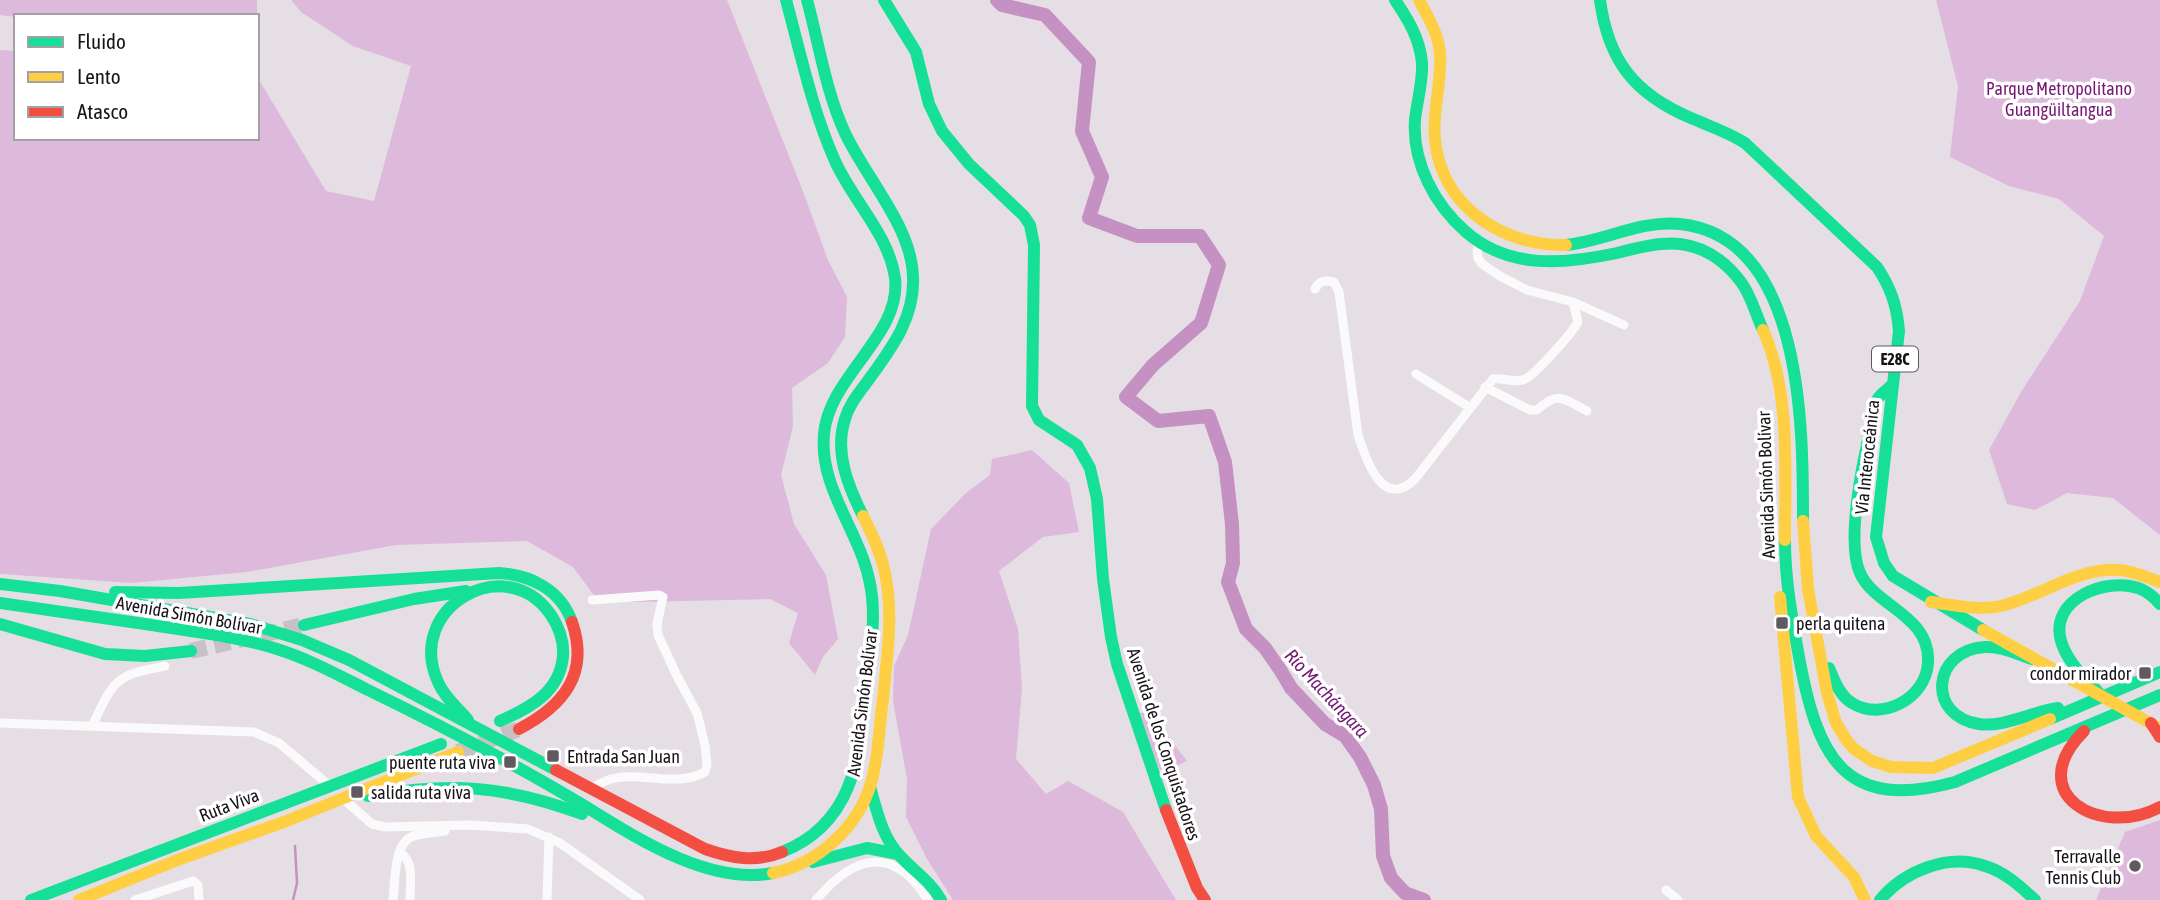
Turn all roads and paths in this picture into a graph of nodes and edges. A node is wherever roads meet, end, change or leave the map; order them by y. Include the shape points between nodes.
1 (786, 0) edge
2 (807, 0) edge
3 (884, 0) edge
4 (1395, 0) edge
5 (1419, 0) edge
6 (1600, 0) edge
7 (1479, 243) junction
8 (1315, 289) dead end
9 (1573, 302) junction
10 (1624, 325) dead end
11 (1416, 374) dead end
12 (1892, 385) junction
13 (1485, 387) junction
14 (1469, 407) junction
15 (1587, 411) dead end
16 (1786, 582) junction
17 (2160, 582) edge
18 (0, 584) edge
19 (478, 589) junction
20 (60, 591) junction
21 (592, 600) dead end
22 (1931, 601) junction
23 (0, 603) edge
24 (2160, 604) edge
25 (0, 624) edge
26 (304, 625) tunnel mouth
27 (1815, 631) junction
28 (191, 651) tunnel mouth
29 (2032, 659) junction
30 (2160, 659) edge
31 (165, 666) dead end
32 (2160, 672) edge
33 (2133, 684) junction
34 (2099, 693) junction
35 (2160, 695) edge
36 (2075, 708) junction
37 (500, 721) dead end
38 (0, 723) edge
39 (2154, 725) edge
40 (92, 726) junction
41 (2090, 726) junction
42 (474, 727) junction
43 (519, 729) tunnel mouth
44 (2160, 737) edge
45 (441, 744) dead end
46 (458, 752) tunnel mouth
47 (870, 787) junction
48 (591, 789) junction
49 (352, 794) junction
50 (2160, 807) edge
51 (610, 824) junction
52 (470, 825) junction
53 (549, 837) junction
54 (399, 852) junction
55 (898, 854) junction
56 (803, 865) junction
57 (909, 870) junction
58 (1666, 890) dead end
59 (31, 900) edge
60 (79, 900) edge
61 (135, 900) edge
62 (199, 900) edge
63 (393, 900) edge
64 (410, 900) edge
65 (547, 900) edge
66 (640, 900) edge
67 (816, 900) edge
68 (928, 900) edge
69 (941, 900) edge
70 (1205, 900) edge
71 (1678, 900) edge
72 (1864, 900) edge
73 (1880, 900) edge
74 (2035, 900) edge

1 - 48 main road, Avenida Simón Bolívar via 826,140 892,263 896,288 890,313 842,384 825,424 827,476 867,571 873,598 856,767 827,821 792,847 757,859 726,857 705,849
2 - 47 main road, Avenida Simón Bolívar via 845,132 899,229 914,278 913,300 901,329 847,412 841,436 842,463 884,565 889,597 889,642
3 - 70 main road, Avenida de los Conquistadores via 914,49 927,102 942,132 1030,225 1034,245 1032,407 1039,420 1077,445 1090,468 1117,664 1173,831
4 - 7 main road, Avenida Simón Bolívar via 1416,36 1422,65 1415,130 1420,163 1444,208
5 - 27 main road, Avenida Simón Bolívar via 1440,53 1433,142 1443,176 1462,204 1483,223 1535,244 1568,245 1668,222 1699,227 1746,254 1765,282 1786,338 1801,414 1805,560
6 - 12 main road, Vía Interoceánica / E28C via 1609,46 1640,88 1662,104 1745,143 1877,267 1897,303 1899,331
7 - 9 street via 1478,258 1500,276 1527,290
7 - 16 main road, Avenida Simón Bolívar via 1521,261 1554,264 1645,246 1693,245 1731,266 1749,291 1768,339 1780,392
8 - 14 street via 1326,280 1334,282 1339,292 1358,435 1365,458 1388,488 1402,489 1412,483
9 - 10 street
9 - 13 street via 1575,328 1533,373 1523,380 1493,379
11 - 14 street
12 - 22 main road, Vía Interoceánica / E28C via 1876,537 1893,576
12 - 27 main road via 1878,398 1871,422 1855,557 1866,582 1917,628 1928,662 1926,674 1914,694 1896,706 1863,708 1844,696 1836,684
13 - 14 street
13 - 15 street via 1534,411 1557,397
16 - 41 main road, Avenida Simón Bolívar via 1818,735 1840,767 1866,785 1898,792 1925,791
16 - 72 main road via 1780,605 1798,797 1807,824 1857,879
17 - 22 main road via 2142,574 2109,570 2078,575 1997,607
18 - 20 main road, Avenida Simón Bolívar
19 - 26 main road
19 - 37 main road via 498,586 538,598 553,615 563,639 561,666 544,698
19 - 42 main road via 454,601 444,613 435,628 430,653 441,688
20 - 42 main road, Avenida Simón Bolívar via 250,624 302,639
20 - 43 main road via 179,593 488,572 533,579 565,606 576,626 579,648 574,676 558,703
21 - 48 street via 663,597 658,635 697,713 707,765 698,776 617,778
22 - 29 main road, Vía Interoceánica / E28C
23 - 51 main road, Avenida Simón Bolívar via 255,642 300,656 510,762
24 - 34 main road via 2138,588 2116,586 2093,589 2065,611 2061,641
25 - 28 main road via 115,655
27 - 36 main road, Avenida Simón Bolívar via 1840,732 1854,749 1893,769 1933,768
29 - 34 main road, Vía Interoceánica / E28C
29 - 36 main road via 1996,648 1967,650 1945,669 1940,684 1944,701 1959,717 1982,724 2048,709
30 - 33 main road
31 - 40 street via 121,679
32 - 33 main road, Avenida Simón Bolívar
33 - 36 main road, Avenida Simón Bolívar
34 - 39 main road, Vía Interoceánica / E28C
35 - 41 main road, Avenida Simón Bolívar
38 - 40 street
39 - 44 main road
40 - 52 street via 254,732 302,760 372,824
41 - 50 main road via 2072,744 2061,765 2068,796 2083,809 2117,819 2145,816
42 - 48 main road, Avenida Simón Bolívar
45 - 59 main road, Ruta Viva
46 - 49 main road, Ruta Viva
47 - 55 main road via 880,824
47 - 56 main road, Avenida Simón Bolívar via 843,832
49 - 51 main road via 368,796 435,786 488,787 530,796
49 - 60 main road, Ruta Viva
51 - 56 main road, Avenida Simón Bolívar via 705,868 739,876 769,875
52 - 53 street via 527,828
52 - 54 street via 411,837
53 - 65 street
53 - 66 street
54 - 63 street
54 - 64 street via 409,864
55 - 56 main road via 867,848
55 - 57 main road
57 - 67 street via 877,862 855,866
57 - 68 street
57 - 69 main road via 928,883
58 - 71 street
61 - 62 street via 193,881 198,885
73 - 74 main road via 1915,872 1961,861 2003,873

